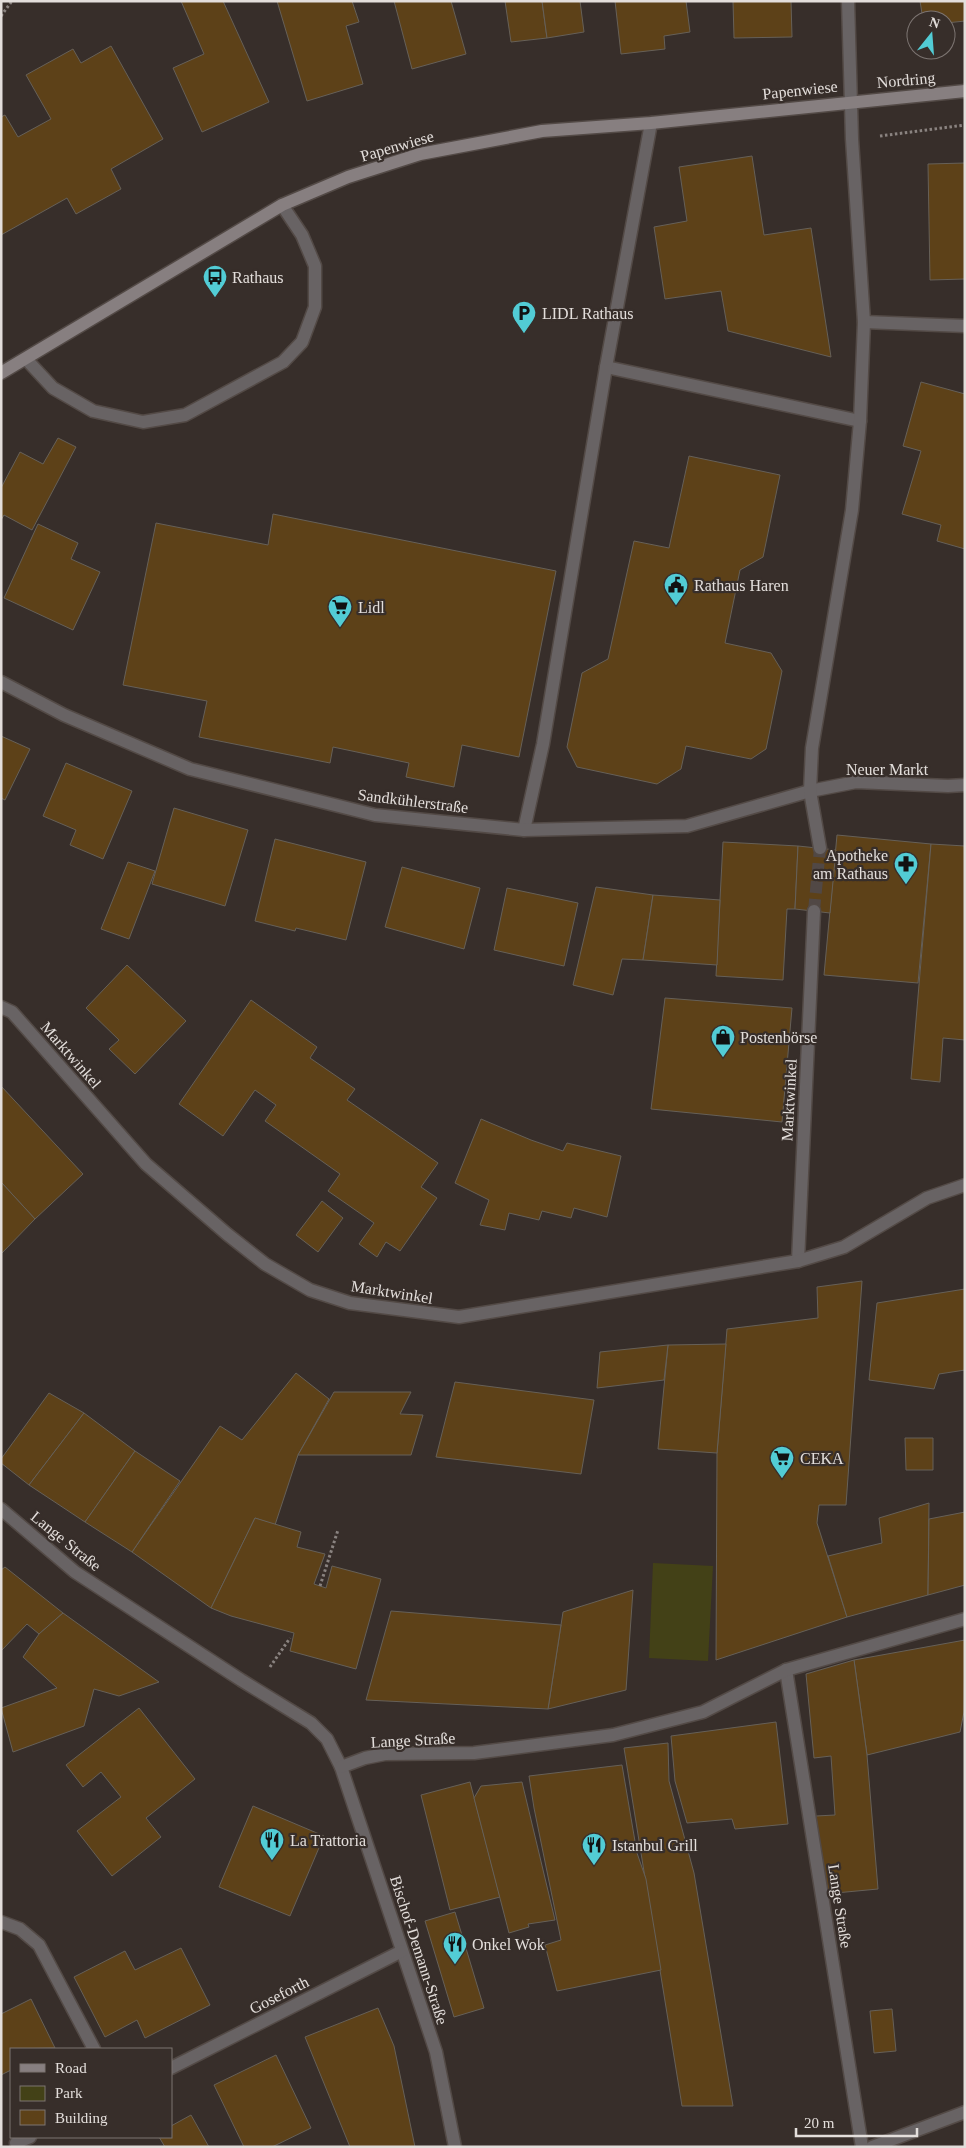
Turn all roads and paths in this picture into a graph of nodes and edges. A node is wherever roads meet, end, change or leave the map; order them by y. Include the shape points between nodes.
1 (12, 1) edge
2 (848, 1) edge
3 (1, 16) edge
4 (965, 91) edge
5 (851, 101) junction
6 (651, 123) junction
7 (965, 125) edge
8 (852, 139) junction
9 (282, 205) junction
10 (864, 322) junction
11 (965, 326) edge
12 (26, 359) junction
13 (606, 367) junction
14 (1, 373) edge
15 (860, 421) junction
16 (1, 682) edge
17 (965, 785) edge
18 (810, 790) junction
19 (524, 830) junction
20 (820, 848) tunnel mouth
21 (814, 911) tunnel mouth
22 (1, 1007) edge
23 (965, 1185) edge
24 (798, 1261) junction
25 (1, 1509) edge
26 (338, 1530) dead end
27 (320, 1586) dead end
28 (965, 1619) edge
29 (290, 1638) dead end
30 (786, 1670) junction
31 (256, 1689) junction
32 (341, 1767) junction
33 (1, 1922) edge
34 (402, 1951) junction
35 (93, 2048) edge
36 (172, 2067) edge
37 (965, 2112) edge
38 (28, 2138) edge
39 (16, 2144) dead end
40 (454, 2147) edge
41 (862, 2147) edge
42 (872, 2147) edge

1 - 3 path
2 - 5 street, Papenwiese
4 - 5 street, Nordring
5 - 6 street, Papenwiese
5 - 8 street, Papenwiese
6 - 9 street, Papenwiese via 542,131 420,154 348,177
6 - 13 street
7 - 8 path
8 - 10 street, Papenwiese
9 - 12 street, Papenwiese
9 - 12 street via 302,235 315,266 316,307 302,342 283,362 185,415 143,422 93,411 53,388
10 - 11 street
10 - 15 street, Papenwiese
12 - 14 street, Papenwiese
13 - 15 street
13 - 19 street via 543,744
15 - 18 street, Papenwiese via 852,510 812,748
16 - 19 street, Sandkühlerstraße via 64,715 190,769 375,815
17 - 18 street, Neuer Markt via 856,782
18 - 19 street, Sandkühlerstraße via 687,826
18 - 20 street
21 - 24 street, Marktwinkel
22 - 24 street, Marktwinkel via 12,1012 146,1164 227,1234 265,1264 310,1290 350,1304 458,1317
23 - 24 street, Marktwinkel via 927,1198 844,1247
25 - 31 street, Lange Straße via 74,1572
26 - 27 path
28 - 30 street, Lange Straße
29 - 31 path
30 - 32 street, Lange Straße via 703,1712 613,1735 474,1753 385,1754
30 - 41 street, Lange Straße
31 - 32 street, Lange Straße via 312,1723 328,1739
32 - 34 street, Bischof-Demann-Straße
33 - 35 street via 20,1929 39,1945
34 - 36 street, Goseforth
34 - 40 street, Bischof-Demann-Straße via 436,2052
37 - 42 street
38 - 39 street

